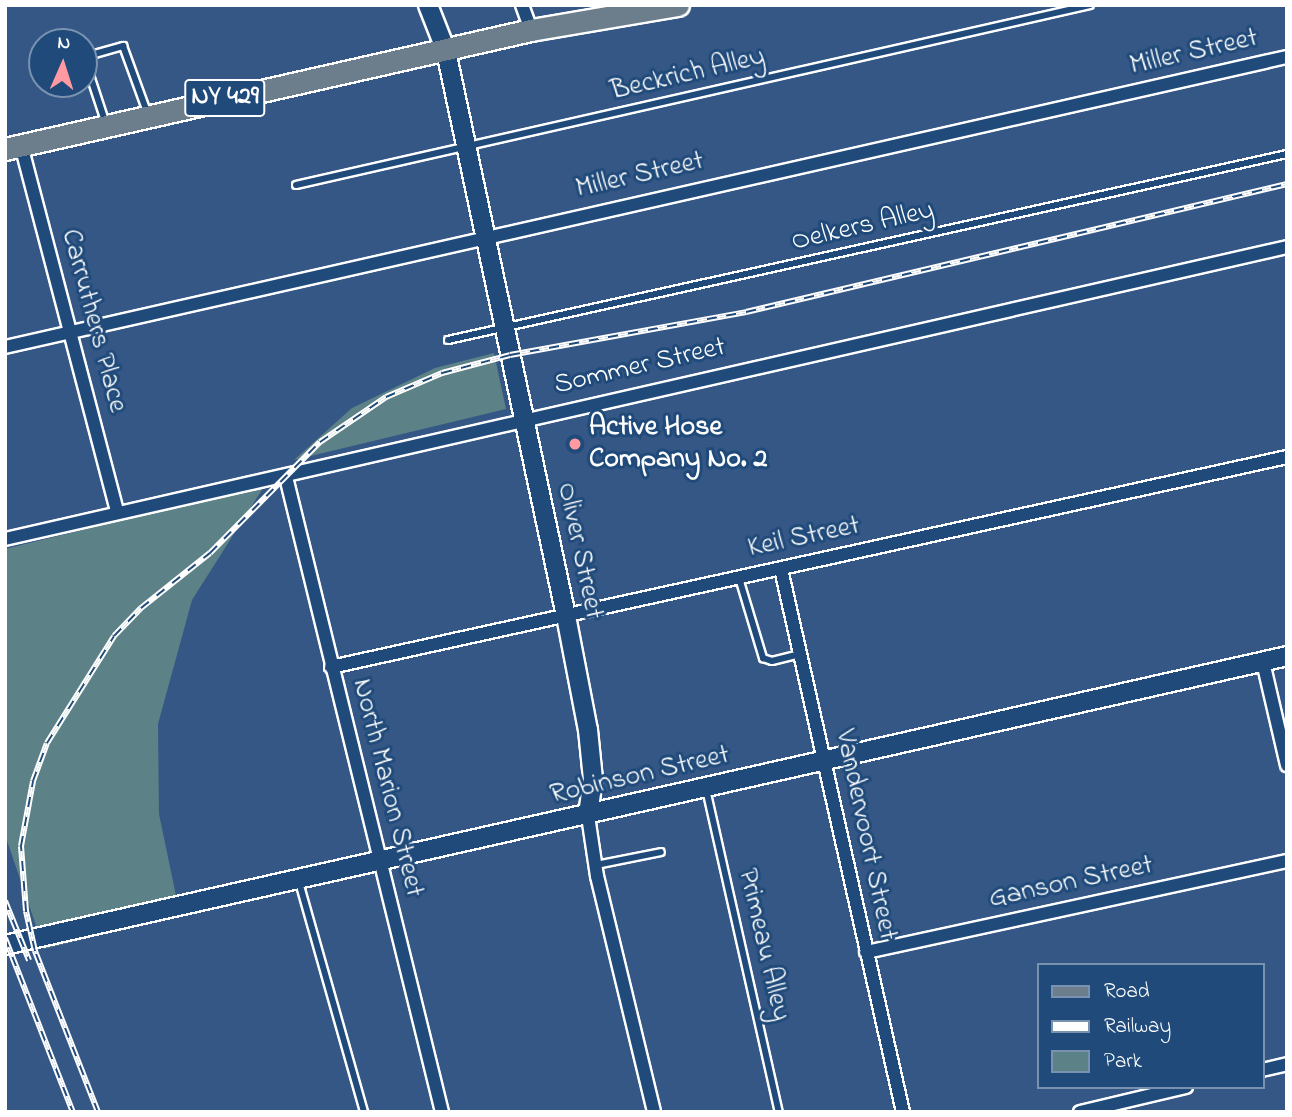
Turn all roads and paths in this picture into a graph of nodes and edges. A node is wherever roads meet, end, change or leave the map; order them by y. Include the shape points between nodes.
1 (428, 5) edge
2 (522, 5) edge
3 (1090, 5) edge
4 (669, 6) edge
5 (531, 30) junction
6 (446, 51) junction
7 (1287, 57) edge
8 (148, 114) junction
9 (106, 125) junction
10 (466, 146) junction
11 (13, 147) edge
12 (1287, 154) edge
13 (296, 185) dead end
14 (485, 236) junction
15 (1287, 247) edge
16 (505, 329) junction
17 (71, 332) junction
18 (448, 340) dead end
19 (5, 346) edge
20 (523, 419) junction
21 (1287, 457) edge
22 (286, 477) junction
23 (117, 510) junction
24 (5, 539) edge
25 (781, 569) junction
26 (739, 578) junction
27 (566, 616) junction
28 (800, 653) junction
29 (1287, 656) edge
30 (1263, 662) junction
31 (331, 667) junction
32 (825, 762) junction
33 (1287, 765) edge
34 (706, 788) junction
35 (588, 816) junction
36 (661, 852) dead end
37 (1287, 861) edge
38 (380, 862) junction
39 (596, 865) junction
40 (298, 880) junction
41 (5, 946) edge
42 (866, 953) junction
43 (1287, 1064) edge
44 (1264, 1070) edge
45 (1178, 1089) edge
46 (364, 1112) edge
47 (442, 1112) edge
48 (653, 1112) edge
49 (779, 1112) edge
50 (903, 1112) edge
51 (1080, 1112) edge

1 - 6 street, Oliver Street
2 - 5 street
3 - 10 lane, Beckrich Alley
4 - 5 main road
5 - 6 main road
6 - 8 main road, NY 429
6 - 10 street, Oliver Street
7 - 14 street, Miller Street
8 - 9 main road, NY 429
8 - 9 lane via 123,46 110,49 84,57
9 - 11 main road, NY 429
10 - 13 lane, Beckrich Alley
10 - 14 street, Oliver Street
11 - 17 street, Carruthers Place
12 - 16 lane, Oelkers Alley
14 - 16 street, Oliver Street
14 - 17 street, Miller Street
15 - 20 street, Sommer Street
16 - 18 lane, Oelkers Alley
16 - 20 street, Oliver Street
17 - 19 street, Miller Street
17 - 23 street, Carruthers Place
20 - 22 street, Sommer Street
20 - 27 street, Oliver Street
21 - 25 street, Keil Street
22 - 23 street, Sommer Street
22 - 31 street, North Marion Street
23 - 24 street, Sommer Street
25 - 26 street, Keil Street
25 - 28 street, Vandervoort Street
26 - 27 street, Keil Street
26 - 28 lane via 763,658 772,661
27 - 31 street, Keil Street
27 - 35 street, Oliver Street via 588,730 593,779
28 - 32 street, Vandervoort Street
29 - 30 street, Robinson Street
30 - 32 street, Robinson Street
30 - 33 street
31 - 38 street, North Marion Street
32 - 34 street, Robinson Street
32 - 42 street, Vandervoort Street
34 - 35 street, Robinson Street
34 - 49 lane, Primeau Alley
35 - 38 street, Robinson Street
35 - 39 street, Oliver Street
36 - 39 lane
37 - 42 street, Ganson Street
38 - 40 street, Robinson Street
38 - 47 street, North Marion Street
39 - 48 street, Oliver Street
40 - 41 street, Robinson Street
40 - 46 lane
42 - 50 street, Vandervoort Street
43 - 44 street
45 - 51 street

